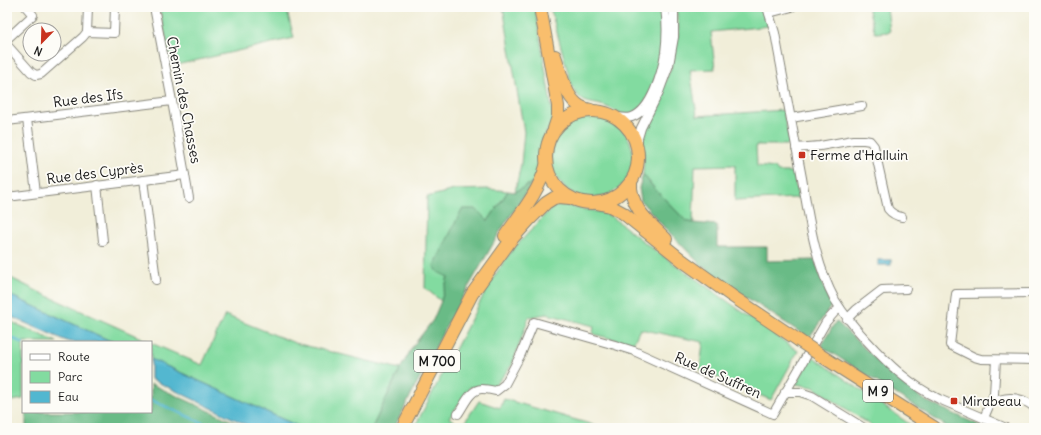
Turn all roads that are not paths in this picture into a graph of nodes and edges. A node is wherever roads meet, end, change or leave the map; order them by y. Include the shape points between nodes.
1 (26, 7) edge
2 (88, 7) edge
3 (115, 7) edge
4 (154, 7) edge
5 (540, 7) edge
6 (545, 7) edge
7 (665, 7) edge
8 (674, 7) edge
9 (792, 7) edge
10 (768, 10) edge
11 (87, 32) junction
12 (7, 39) edge
13 (7, 45) edge
14 (172, 101) junction
15 (862, 106) dead end
16 (593, 111) junction
17 (613, 116) junction
18 (791, 118) junction
19 (27, 119) junction
20 (7, 121) edge
21 (553, 132) junction
22 (796, 148) junction
23 (638, 150) junction
24 (546, 166) junction
25 (185, 175) junction
26 (143, 180) junction
27 (632, 181) junction
28 (97, 185) junction
29 (36, 193) junction
30 (7, 196) edge
31 (189, 198) dead end
32 (570, 198) junction
33 (596, 203) junction
34 (902, 217) dead end
35 (103, 241) dead end
36 (700, 272) junction
37 (156, 280) dead end
38 (906, 290) dead end
39 (1034, 293) edge
40 (472, 294) junction
41 (840, 308) junction
42 (847, 319) junction
43 (996, 360) junction
44 (1034, 360) edge
45 (785, 392) junction
46 (990, 404) junction
47 (1034, 406) edge
48 (908, 411) junction
49 (458, 414) dead end
50 (984, 418) junction
51 (402, 428) edge
52 (864, 428) edge
53 (927, 428) edge
54 (935, 428) edge
55 (1006, 428) edge

1 - 12 street via 33,15
2 - 11 street
3 - 11 street via 114,33
4 - 14 street, Chemin des Chasses
5 - 21 highway via 558,106 558,117
6 - 16 highway via 553,47 568,93 577,104
7 - 17 street via 665,53 653,93 635,116
8 - 23 street via 674,37 669,65 639,133
9 - 10 street
10 - 18 street
11 - 13 street via 80,41 38,75 33,74
14 - 19 street, Rue des Ifs
14 - 25 street, Chemin des Chasses
15 - 18 street
16 - 17 highway
16 - 21 highway via 572,115 560,123
17 - 23 highway via 630,130
18 - 22 street
19 - 20 street, Rue des Ifs
19 - 29 street
21 - 24 highway via 546,148
22 - 34 street via 853,140 870,142 874,146 888,209 895,216
22 - 41 street via 816,249
23 - 27 highway via 638,164
24 - 32 highway via 555,185
24 - 40 highway, M 700 via 537,189 487,265
25 - 26 street, Rue des Cyprès
25 - 31 street, Chemin des Chasses
26 - 28 street, Rue des Cyprès
26 - 37 street
27 - 33 highway via 616,196
27 - 36 highway, M 9 via 632,197 641,213
28 - 29 street, Rue des Cyprès
28 - 35 street
29 - 30 street, Rue des Cyprès
32 - 33 highway via 585,203
32 - 40 highway, M 700 via 554,198 541,207 511,240
33 - 36 highway, M 9 via 619,210
36 - 48 highway, M 9, bridge via 820,355
38 - 42 street via 882,290
39 - 43 street via 956,294 950,345 978,358
40 - 51 highway, M 700
41 - 42 street
41 - 45 street, Rue de Suffren via 826,322
42 - 50 street via 883,358 912,383 930,394
43 - 44 street
43 - 46 street via 994,392
45 - 49 street, Rue de Suffren via 773,414 629,349 534,322 505,384 496,391 475,391
45 - 52 street via 800,392 812,396
46 - 47 street via 1014,398
46 - 50 street
48 - 53 highway
48 - 54 highway, M 9
50 - 55 street

